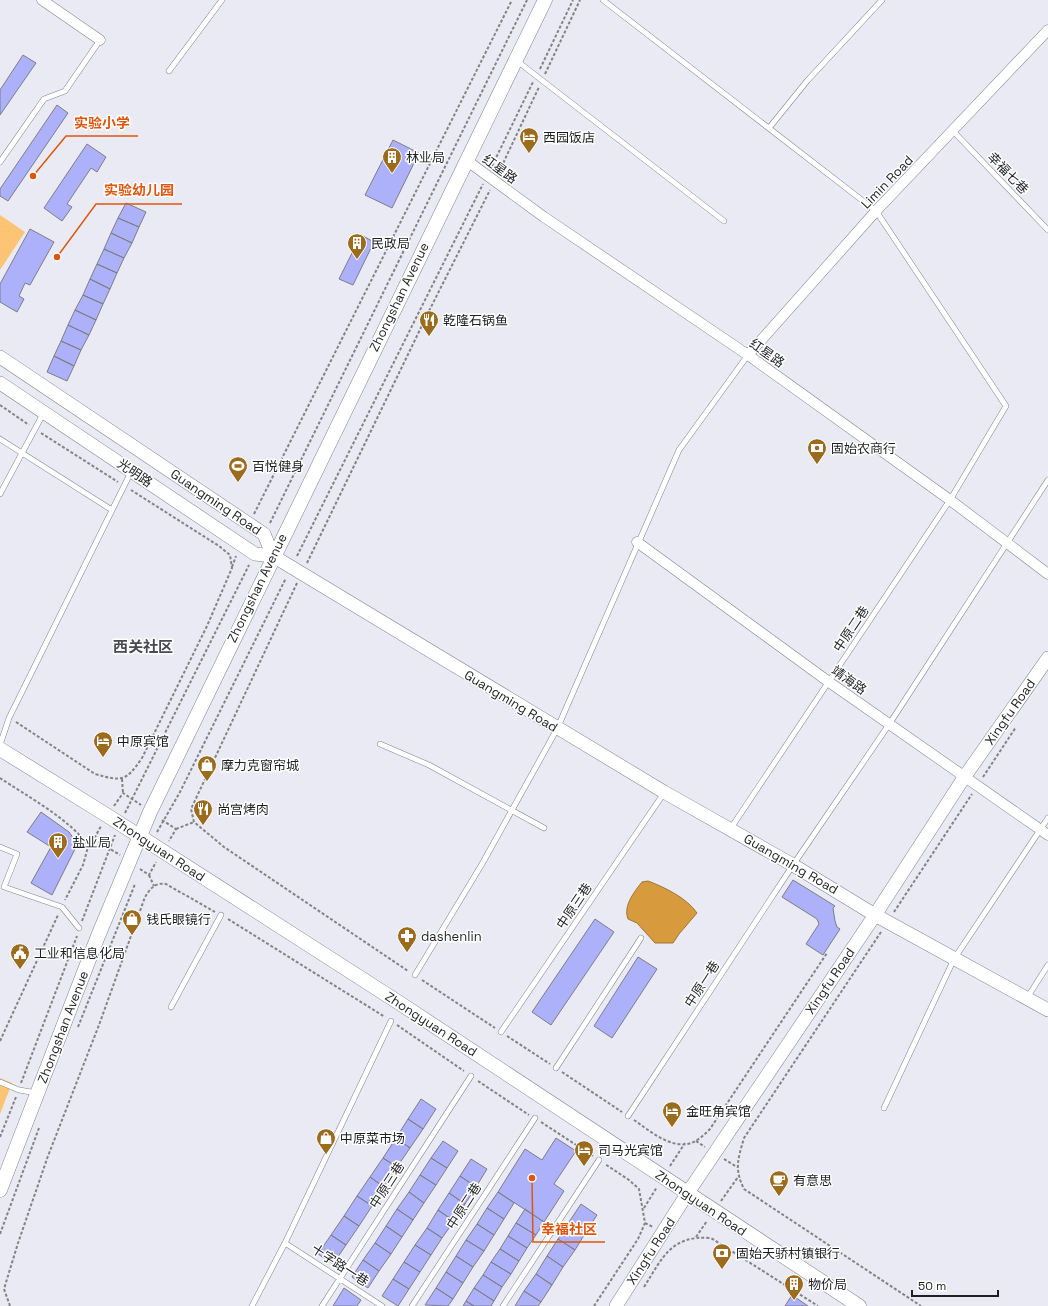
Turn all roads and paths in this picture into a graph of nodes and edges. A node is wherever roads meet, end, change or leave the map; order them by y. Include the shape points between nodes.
1 (42, 0) edge
2 (222, 0) edge
3 (512, 0) edge
4 (544, 0) edge
5 (573, 0) edge
6 (580, 0) edge
7 (603, 0) edge
8 (882, 0) edge
9 (1048, 30) edge
10 (100, 40) joint
11 (516, 60) junction
12 (169, 71) dead end
13 (536, 76) junction
14 (542, 80) junction
15 (769, 128) junction
16 (953, 131) junction
17 (466, 160) junction
18 (0, 162) edge
19 (491, 178) junction
20 (876, 211) junction
21 (724, 221) dead end
22 (1048, 230) edge
23 (748, 355) junction
24 (0, 357) edge
25 (0, 383) edge
26 (0, 405) edge
27 (44, 412) junction
28 (35, 429) junction
29 (0, 439) edge
30 (22, 453) junction
31 (132, 470) junction
32 (1048, 480) edge
33 (124, 486) junction
34 (0, 494) edge
35 (950, 500) junction
36 (112, 510) junction
37 (249, 524) junction
38 (637, 542) junction
39 (240, 544) junction
40 (1007, 545) junction
41 (273, 556) junction
42 (232, 568) junction
43 (296, 571) junction
44 (1048, 574) edge
45 (1048, 658) edge
46 (829, 682) junction
47 (9, 718) junction
48 (1019, 722) dead end
49 (890, 723) junction
50 (557, 729) junction
51 (380, 744) dead end
52 (0, 745) edge
53 (0, 749) edge
54 (965, 776) junction
55 (0, 778) edge
56 (122, 778) junction
57 (978, 785) junction
58 (664, 792) junction
59 (123, 793) dead end
60 (512, 810) junction
61 (1048, 818) edge
62 (194, 822) junction
63 (544, 828) dead end
64 (176, 829) dead end
65 (730, 829) junction
66 (1044, 833) edge
67 (139, 837) junction
68 (94, 839) dead end
69 (86, 843) junction
70 (151, 845) junction
71 (0, 847) edge
72 (143, 863) dead end
73 (794, 864) junction
74 (149, 875) dead end
75 (138, 876) dead end
76 (135, 884) dead end
77 (154, 886) junction
78 (62, 907) junction
79 (221, 915) junction
80 (875, 915) junction
81 (888, 922) junction
82 (80, 928) dead end
83 (641, 938) dead end
84 (827, 953) dead end
85 (954, 958) junction
86 (1048, 965) edge
87 (415, 975) junction
88 (1027, 999) junction
89 (171, 1007) dead end
90 (1048, 1010) edge
91 (391, 1021) junction
92 (77, 1029) dead end
93 (501, 1032) junction
94 (0, 1041) edge
95 (556, 1068) junction
96 (471, 1076) junction
97 (0, 1082) edge
98 (38, 1094) junction
99 (884, 1108) dead end
100 (628, 1116) junction
101 (535, 1118) junction
102 (40, 1124) dead end
103 (599, 1160) junction
104 (0, 1190) edge
105 (687, 1194) junction
106 (0, 1234) edge
107 (285, 1243) junction
108 (340, 1278) junction
109 (640, 1293) dead end
110 (10, 1306) edge
111 (252, 1306) edge
112 (322, 1306) edge
113 (382, 1306) edge
114 (412, 1306) edge
115 (503, 1306) edge
116 (594, 1306) edge
117 (616, 1306) edge
118 (818, 1306) edge
119 (858, 1306) edge
120 (921, 1306) edge

1 - 10 street
2 - 12 lane
3 - 37 path
4 - 11 main road, Zhongshan Avenue
5 - 13 path
6 - 14 path
7 - 15 lane
8 - 15 lane via 807,81
9 - 16 street, Limin Road
10 - 18 lane via 65,91 44,100
11 - 13 lane
11 - 17 main road, Zhongshan Avenue
13 - 14 lane
13 - 19 path
14 - 19 path
14 - 21 lane
15 - 20 lane
16 - 20 street, Limin Road
16 - 22 lane, 幸福七巷
17 - 19 street, 红星路
17 - 41 main road, Zhongshan Avenue
19 - 23 street, 红星路 via 544,217
19 - 43 path
19 - 43 path via 430,309
20 - 23 street, Limin Road
20 - 35 lane, 中原二巷 via 1006,406
23 - 35 street, 红星路
23 - 38 lane via 679,450
24 - 37 street, Guangming Road
25 - 27 street, 光明路
26 - 28 path
27 - 28 lane
27 - 31 street, 光明路
28 - 30 lane
28 - 33 path
29 - 30 lane
30 - 34 lane
30 - 36 lane
31 - 33 lane
31 - 39 street, 光明路
32 - 40 lane, 中原一巷
33 - 36 lane
33 - 42 path via 220,546 230,555
35 - 40 street, 红星路
35 - 46 lane, 中原二巷
36 - 47 lane
37 - 41 street, Guangming Road via 264,534
38 - 46 street, 靖海路
38 - 50 lane
39 - 41 street, 光明路 via 255,554
39 - 42 path
40 - 44 street, 红星路
40 - 49 lane, 中原一巷
41 - 43 street, Guangming Road
41 - 67 main road, Zhongshan Avenue
42 - 56 path via 207,626 142,758 130,775
43 - 50 street, Guangming Road
43 - 62 path via 191,809
43 - 70 path
45 - 54 street, Xingfu Road
46 - 49 street, 靖海路
46 - 65 lane, 中原二巷
47 - 52 lane
47 - 56 path via 95,774 108,778
48 - 57 path
49 - 54 street, 靖海路
49 - 73 lane, 中原一巷
50 - 58 street, Guangming Road
50 - 60 lane
51 - 60 lane via 429,765
53 - 67 main road, Zhongyuan Road
54 - 57 street, 靖海路
54 - 80 street, Xingfu Road
55 - 69 path via 69,824
56 - 59 path
57 - 66 street, 靖海路
57 - 81 path
58 - 65 street, Guangming Road
58 - 93 lane, 中原三巷
60 - 63 lane
60 - 87 lane
61 - 66 lane
62 - 64 path
62 - 87 path via 224,847
65 - 73 street, Guangming Road
66 - 85 lane
67 - 70 main road, Zhongyuan Road
67 - 98 main road, Zhongshan Avenue
68 - 69 path
69 - 78 path via 88,847 83,865
70 - 105 main road, Zhongyuan Road via 408,1009
71 - 78 lane via 17,854 4,886
72 - 75 path
73 - 80 street, Guangming Road
73 - 100 lane, 中原一巷
74 - 77 path
76 - 92 path
77 - 79 path via 160,883 173,886
77 - 110 path via 145,897 46,1164 4,1289
78 - 82 lane
78 - 94 path
79 - 89 lane
79 - 91 path
80 - 81 street, Guangming Road
80 - 105 street, Xingfu Road
81 - 85 street, Guangming Road
81 - 120 path via 744,1138 737,1161 738,1177 744,1189
83 - 95 lane
84 - 100 path via 710,1129 696,1141 685,1143 665,1140
85 - 88 street, Guangming Road
85 - 99 lane
86 - 88 lane
87 - 93 path
88 - 90 street, Guangming Road
91 - 96 path
91 - 107 lane
93 - 95 path
95 - 100 path
96 - 101 path
96 - 108 lane, 中原三巷
97 - 98 lane
98 - 104 main road, Zhongshan Avenue
101 - 103 path
101 - 114 lane, 中原二巷
102 - 106 path
103 - 115 lane
103 - 116 path via 639,1189 645,1223 638,1239
105 - 117 street, Xingfu Road
105 - 119 main road, Zhongyuan Road
107 - 108 lane, 十字路一巷
107 - 111 lane
108 - 112 lane, 中原三巷
108 - 113 lane, 十字路一巷
109 - 118 path via 660,1262 680,1242 696,1237 711,1238

